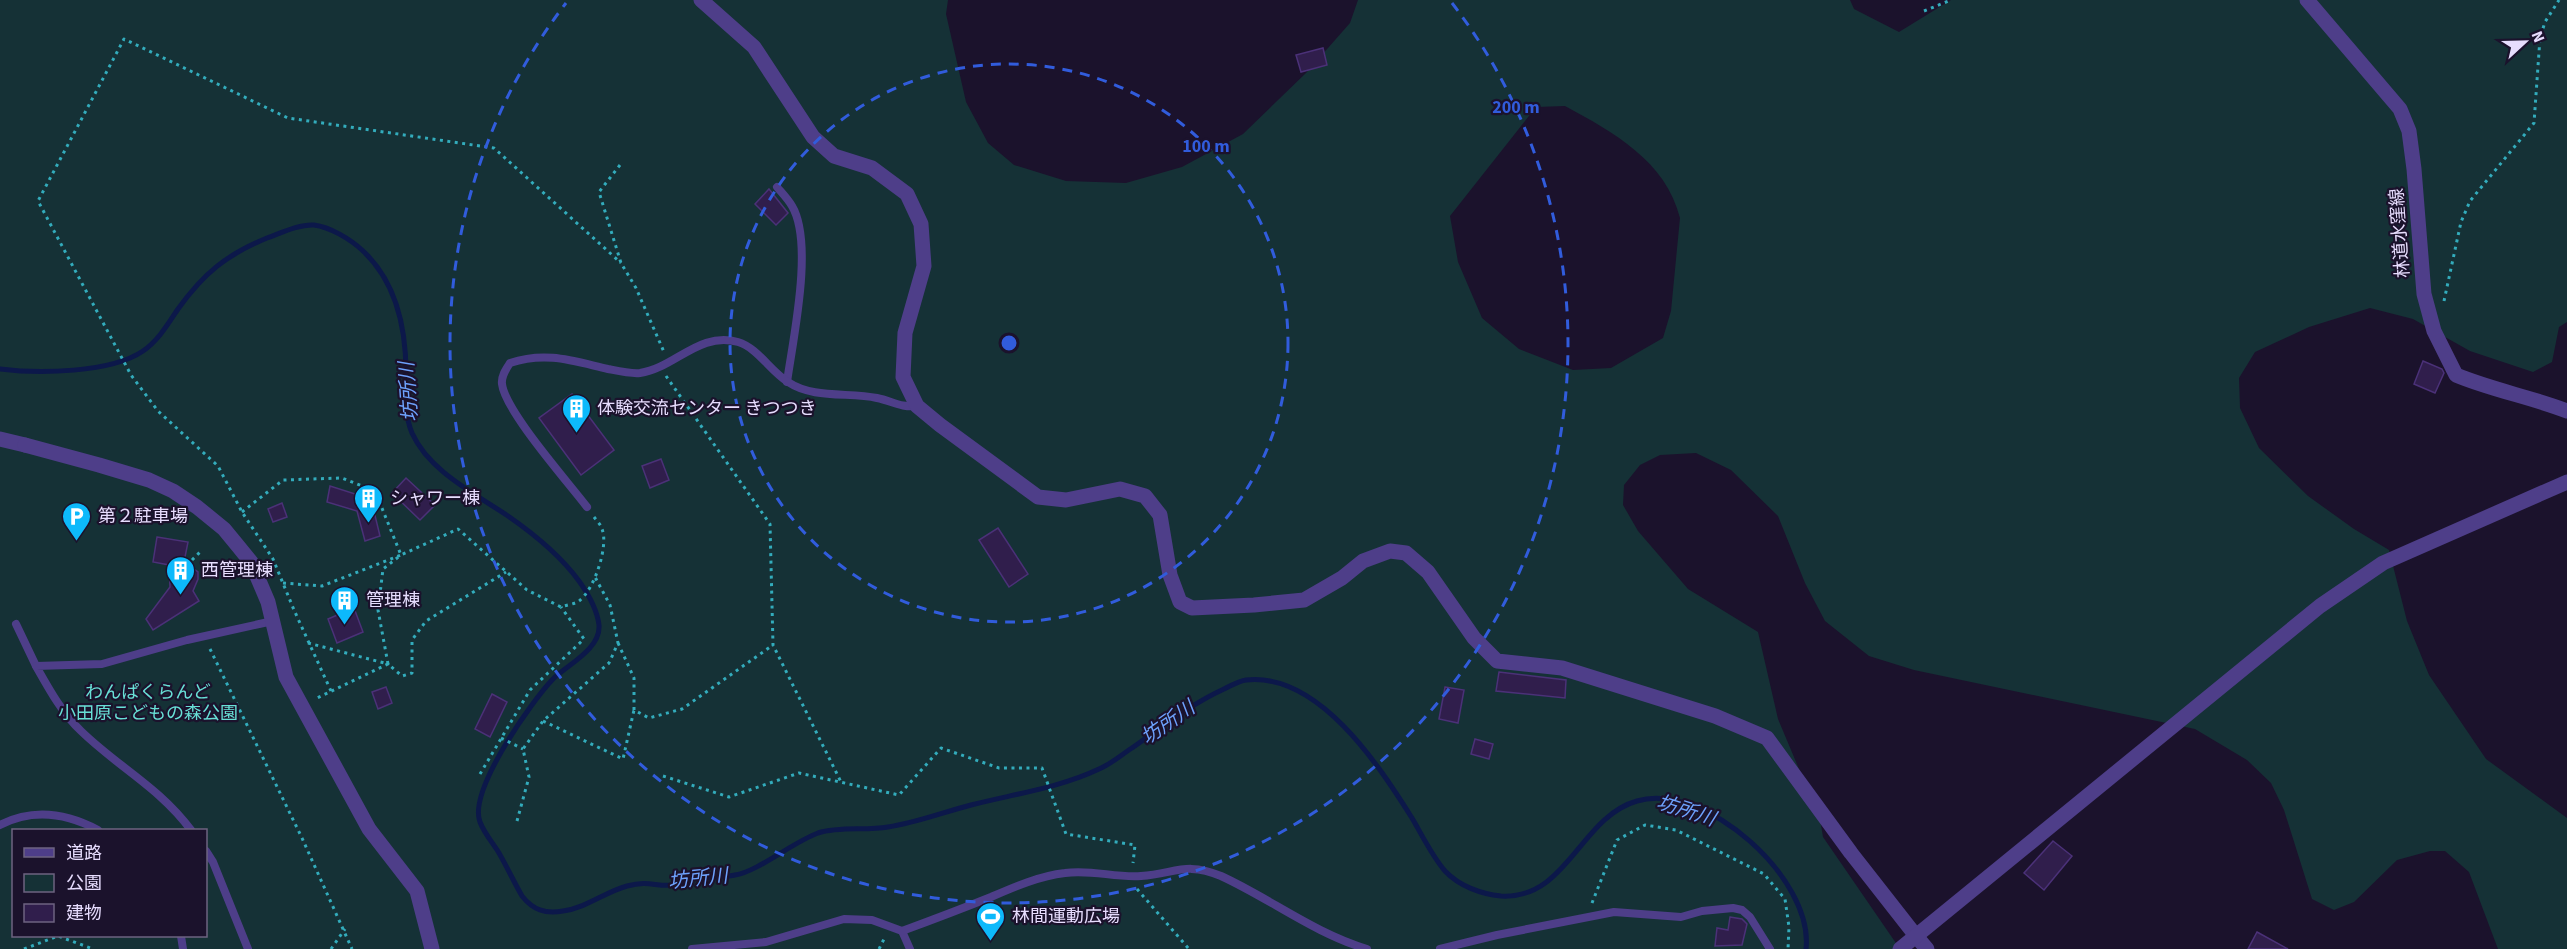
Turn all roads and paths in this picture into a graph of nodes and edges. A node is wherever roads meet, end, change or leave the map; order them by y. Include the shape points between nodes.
1 (701, 0) edge
2 (1951, 0) edge
3 (2307, 0) edge
4 (2559, 0) edge
5 (1924, 11) dead end
6 (620, 165) dead end
7 (777, 187) dead end
8 (621, 263) junction
9 (2434, 331) junction
10 (669, 362) junction
11 (659, 367) junction
12 (787, 382) junction
13 (917, 406) junction
14 (2567, 411) edge
15 (0, 439) edge
16 (2567, 482) edge
17 (587, 507) joint
18 (242, 512) junction
19 (201, 551) dead end
20 (401, 555) junction
21 (192, 560) dead end
22 (506, 572) junction
23 (595, 577) junction
24 (283, 583) junction
25 (561, 607) junction
26 (273, 621) junction
27 (16, 624) dead end
28 (204, 636) junction
29 (308, 643) junction
30 (618, 643) junction
31 (773, 645) junction
32 (388, 664) junction
33 (36, 666) junction
34 (331, 691) junction
35 (302, 705) junction
36 (634, 710) junction
37 (543, 721) junction
38 (501, 738) junction
39 (523, 749) junction
40 (480, 774) dead end
41 (663, 776) dead end
42 (841, 782) junction
43 (517, 821) dead end
44 (0, 825) edge
45 (94, 829) edge
46 (190, 829) edge
47 (207, 853) edge
48 (1132, 877) junction
49 (1587, 916) junction
50 (345, 929) junction
51 (902, 931) junction
52 (1916, 936) junction
53 (55, 937) edge
54 (61, 937) edge
55 (24, 949) edge
56 (93, 949) edge
57 (248, 949) edge
58 (331, 949) edge
59 (352, 949) edge
60 (432, 949) edge
61 (692, 949) edge
62 (910, 949) edge
63 (1189, 949) edge
64 (1367, 949) edge
65 (1440, 949) edge
66 (1770, 949) edge
67 (1788, 949) edge
68 (1900, 949) edge
69 (1928, 949) edge

1 - 13 street via 754,47 813,137 834,156 872,168 907,194 921,224 924,266 905,333 903,358 903,377
2 - 5 path
3 - 9 street, 林道水窪線 via 2400,109 2409,131 2424,294
4 - 9 path via 2540,38 2534,123 2470,201 2461,222 2445,301
6 - 8 path via 599,192
7 - 12 lane via 793,207 801,238 801,271
8 - 10 path
8 - 18 path via 494,148 288,118 124,39 38,201 131,375 158,411 219,466
9 - 14 street, 林道水窪線 via 2456,375
10 - 11 lane
10 - 12 lane via 692,347 724,340 737,342
11 - 17 lane via 639,373 540,355 510,363 504,371 502,383 510,407
11 - 31 path via 770,524
12 - 13 lane via 811,391 878,398 904,408
13 - 52 street via 1038,497 1066,500 1120,489 1145,496 1160,515 1170,575 1180,602 1192,608 1304,600 1363,561 1390,551 1406,553 1428,572 1474,638 1497,661 1562,668 1715,716 1767,738
15 - 26 street via 149,480 197,507 224,529 251,562
16 - 52 street via 2383,563 2320,606
17 - 23 path via 603,529
18 - 20 path via 283,480 342,478 375,490
18 - 24 path via 273,559
19 - 21 path
20 - 22 path via 458,529
20 - 24 path via 322,586
20 - 32 path via 383,569 378,610
22 - 25 path via 527,590
22 - 32 path via 426,621 412,640 412,673 402,676
23 - 25 path via 579,601
23 - 30 path via 610,605
24 - 29 path
25 - 38 path via 584,639 530,690
26 - 28 lane
26 - 35 street via 286,677
27 - 33 lane
28 - 33 lane via 102,664
28 - 50 path
29 - 32 path
29 - 34 path
30 - 36 path via 634,678
30 - 37 path via 609,663
31 - 36 path via 682,709 649,718
31 - 42 path
32 - 34 path
33 - 46 lane via 54,697 81,730 145,781
34 - 35 path
35 - 60 street via 369,829 417,891
36 - 37 path via 623,759
37 - 39 path
38 - 39 path
38 - 40 path
39 - 43 path via 529,777
41 - 42 path via 729,797 799,772
42 - 48 path via 899,795 941,748 999,768 1042,768 1066,834 1135,845
44 - 45 lane via 39,814 62,815
47 - 57 lane
48 - 51 lane via 1087,871 1062,873
48 - 63 path via 1134,886
48 - 64 lane via 1197,868 1308,925
49 - 65 lane
49 - 66 lane via 1614,912 1681,916 1732,908 1750,917
49 - 67 path via 1617,840 1645,825 1676,830 1764,874 1785,899 1790,927
50 - 58 path
50 - 59 path
51 - 61 lane via 872,920 844,919 766,942
51 - 62 lane
52 - 68 street
52 - 69 street
53 - 55 path
54 - 56 path

